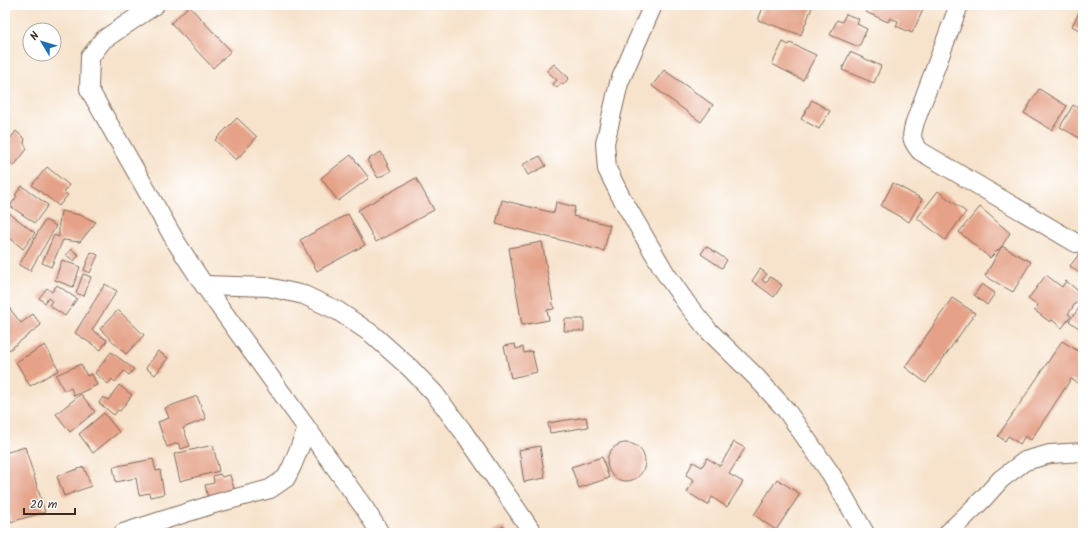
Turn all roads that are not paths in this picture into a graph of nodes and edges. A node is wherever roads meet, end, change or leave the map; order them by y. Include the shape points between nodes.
1 (155, 5) edge
2 (653, 5) edge
3 (959, 5) edge
4 (1076, 243) dead end
5 (204, 285) junction
6 (307, 429) junction
7 (1083, 452) edge
8 (123, 533) edge
9 (380, 533) edge
10 (533, 533) edge
11 (865, 533) edge
12 (948, 533) edge

1 - 5 street via 103,40 90,57 89,89 176,242
2 - 11 street via 619,83 605,143 606,168 666,274 687,304 709,331 786,410 831,474
3 - 4 street via 912,134 913,143 920,151
5 - 6 street
5 - 10 street via 268,286 304,295 338,311 372,334 434,392
6 - 8 street via 286,478 270,489
6 - 9 street
7 - 12 street via 1050,454 1025,461 1001,479

